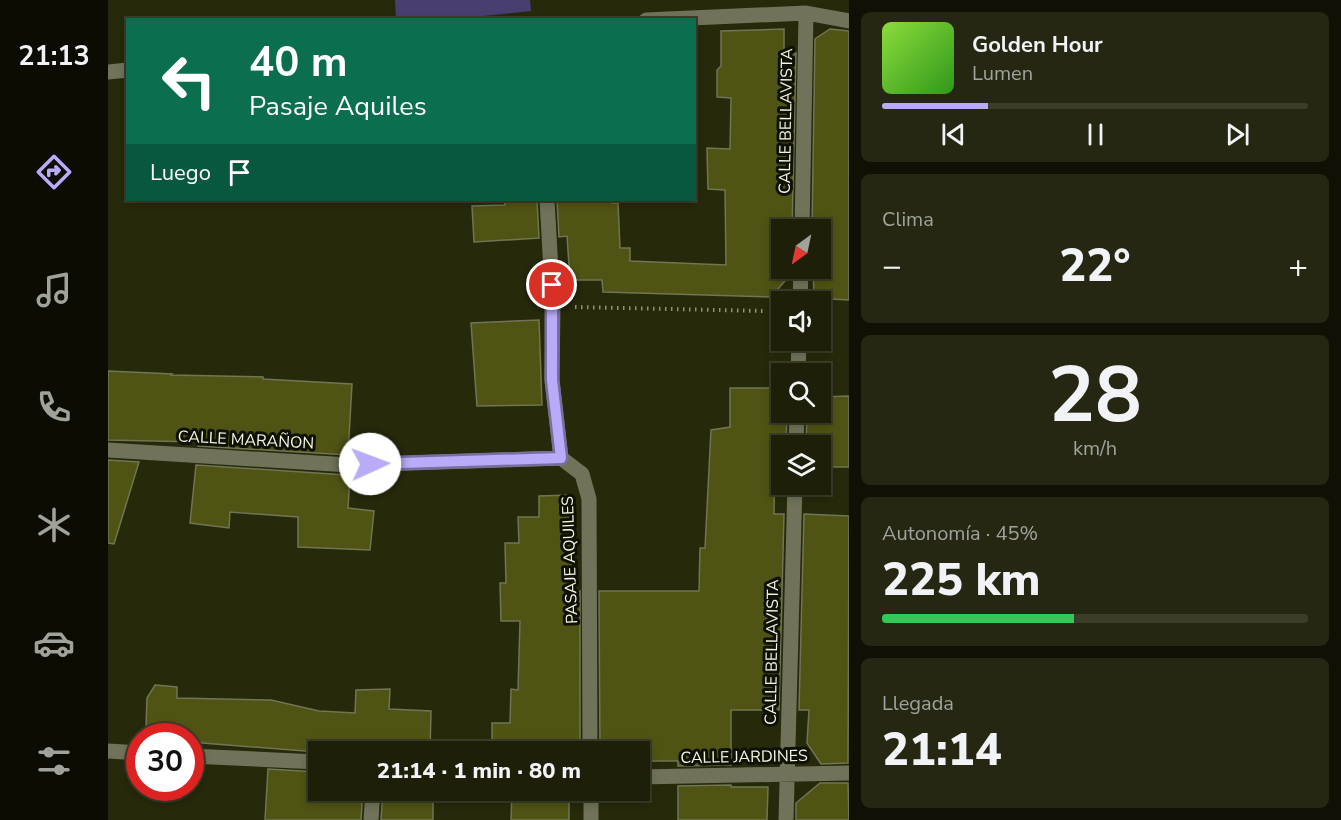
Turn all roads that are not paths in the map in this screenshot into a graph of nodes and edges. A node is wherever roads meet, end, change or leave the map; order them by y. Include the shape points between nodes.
1 (806, 13) junction
2 (692, 18) edge
3 (849, 21) edge
4 (126, 70) edge
5 (108, 72) edge
6 (547, 201) edge
7 (802, 219) edge
8 (108, 450) edge
9 (561, 458) junction
10 (795, 495) edge
11 (591, 741) edge
12 (108, 751) edge
13 (126, 752) edge
14 (204, 757) edge
15 (308, 762) edge
16 (787, 773) junction
17 (849, 773) edge
18 (650, 777) edge
19 (372, 801) edge
20 (591, 801) edge
21 (371, 820) edge
22 (591, 820) edge
23 (786, 820) edge

1 - 2 street
1 - 3 street
1 - 7 street, CALLE BELLAVISTA
4 - 5 street
6 - 9 street via 553,306 552,380
8 - 9 street, CALLE MARAÑON via 338,464
9 - 11 street, PASAJE AQUILES via 582,474 589,499
10 - 16 street, CALLE BELLAVISTA
12 - 13 street
14 - 15 street
16 - 17 street, CALLE JARDINES
16 - 18 street, CALLE JARDINES
16 - 23 street, CALLE BELLAVISTA
19 - 21 street
20 - 22 street

